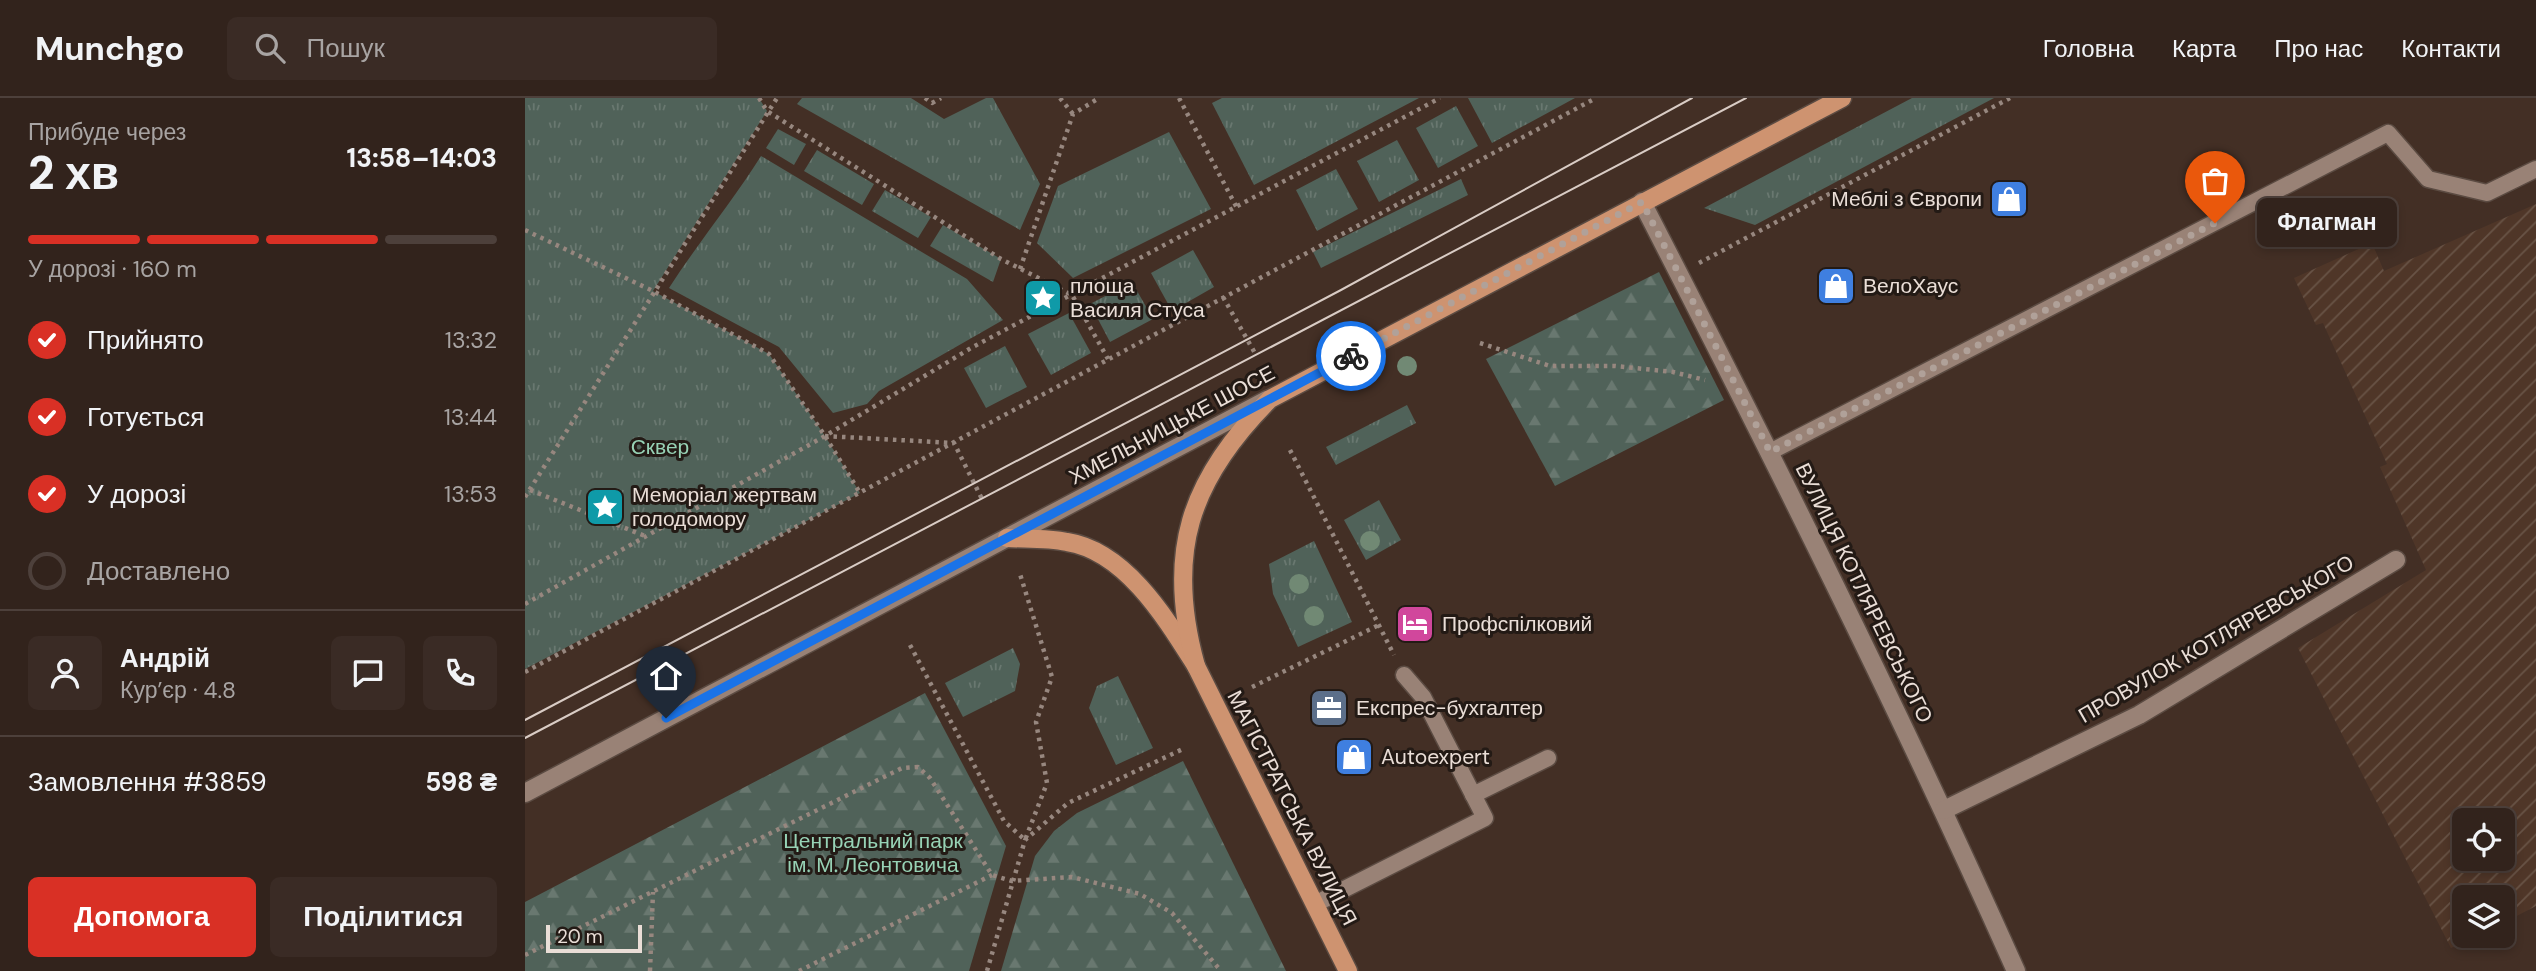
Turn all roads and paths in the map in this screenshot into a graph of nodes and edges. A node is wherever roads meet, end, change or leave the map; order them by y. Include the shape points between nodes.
1 (759, 98) edge
2 (778, 98) edge
3 (925, 98) edge
4 (941, 98) edge
5 (1060, 98) edge
6 (1099, 98) edge
7 (1179, 98) edge
8 (1440, 98) edge
9 (1596, 98) edge
10 (1842, 98) edge
11 (2010, 98) edge
12 (767, 111) junction
13 (1073, 114) junction
14 (2536, 169) edge
15 (1642, 202) junction
16 (1237, 208) junction
17 (525, 230) edge
18 (1020, 270) junction
19 (1679, 274) junction
20 (653, 291) junction
21 (1072, 295) junction
22 (1223, 297) junction
23 (1480, 344) dead end
24 (1256, 355) dead end
25 (1108, 359) junction
26 (1738, 390) junction
27 (1270, 399) junction
28 (825, 436) junction
29 (954, 443) junction
30 (1290, 450) dead end
31 (1770, 452) junction
32 (530, 491) junction
33 (860, 493) junction
34 (525, 497) edge
35 (982, 499) dead end
36 (646, 536) junction
37 (1007, 538) junction
38 (2396, 560) dead end
39 (1020, 573) dead end
40 (525, 604) edge
41 (1379, 625) junction
42 (910, 645) dead end
43 (1196, 666) junction
44 (525, 672) edge
45 (1404, 675) joint
46 (1252, 687) dead end
47 (1185, 748) dead end
48 (1548, 758) dead end
49 (525, 793) edge
50 (1473, 795) junction
51 (1944, 810) junction
52 (1025, 840) junction
53 (992, 876) junction
54 (1012, 881) junction
55 (653, 892) junction
56 (1315, 904) junction
57 (525, 955) edge
58 (650, 971) edge
59 (799, 971) edge
60 (987, 971) edge
61 (1221, 971) edge
62 (1348, 971) edge
63 (2016, 971) edge

1 - 12 path
2 - 12 path
3 - 4 path via 932,103
5 - 13 path
6 - 13 path
7 - 16 path
8 - 16 path
9 - 22 path
10 - 15 main road, ХМЕЛЬНИЦЬКЕ ШОСЕ
11 - 19 path
12 - 18 path
12 - 20 path
13 - 18 path
14 - 31 lane via 2487,193 2428,180 2388,133
15 - 19 street, ВУЛИЦЯ КОТЛЯРЕВСЬКОГО
15 - 27 main road, ХМЕЛЬНИЦЬКЕ ШОСЕ
16 - 21 path
17 - 20 path
18 - 21 path
19 - 26 street, ВУЛИЦЯ КОТЛЯРЕВСЬКОГО
20 - 28 path via 769,354
20 - 32 path
21 - 25 path
21 - 28 path via 971,348
22 - 24 path
22 - 25 path
23 - 26 path via 1550,366 1674,372
25 - 29 path
26 - 31 street, ВУЛИЦЯ КОТЛЯРЕВСЬКОГО
27 - 37 street, ХМЕЛЬНИЦЬКЕ ШОСЕ
27 - 43 main road via 1215,463 1188,532 1182,584 1185,626
28 - 29 path
28 - 33 path
28 - 36 path
29 - 33 path
29 - 35 path
30 - 41 path
31 - 51 street, ВУЛИЦЯ КОТЛЯРЕВСЬКОГО
32 - 34 path
32 - 36 path
33 - 44 path
36 - 40 path
37 - 43 main road via 1069,542 1100,554 1123,570 1174,631
37 - 49 street, ХМЕЛЬНИЦЬКЕ ШОСЕ
38 - 51 street, ПРОВУЛОК КОТЛЯРЕВСЬКОГО via 2139,715
39 - 52 path via 1052,677 1036,722 1047,783
41 - 45 path
41 - 46 path
42 - 52 path via 1005,821
43 - 56 main road, МАГІСТРАТСЬКА ВУЛИЦЯ
45 - 50 lane via 1423,697
47 - 52 path via 1068,803
48 - 50 lane
50 - 56 lane via 1485,817
51 - 63 street, ВУЛИЦЯ КОТЛЯРЕВСЬКОГО
52 - 54 path
53 - 54 path
53 - 55 path via 930,778 918,767 902,768
53 - 59 path
54 - 60 path
54 - 61 path via 1072,877 1140,894 1172,913
55 - 57 path
55 - 58 path
56 - 62 main road, МАГІСТРАТСЬКА ВУЛИЦЯ

